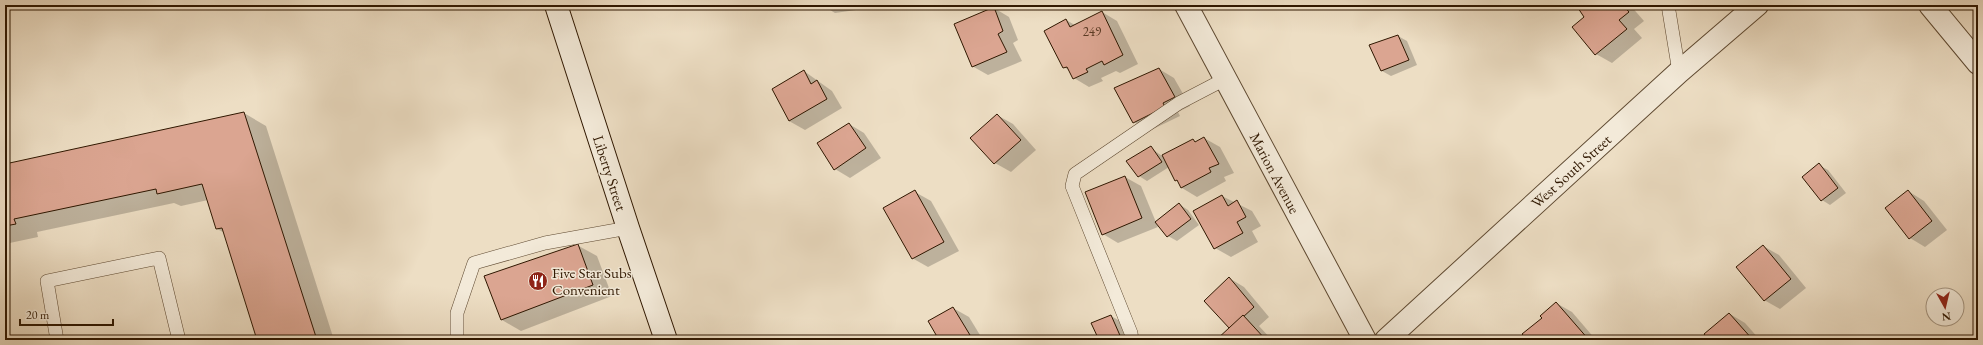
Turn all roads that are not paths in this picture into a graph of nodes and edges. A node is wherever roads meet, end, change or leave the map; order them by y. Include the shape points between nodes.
1 (556, 5) edge
2 (1186, 5) edge
3 (1668, 5) edge
4 (1757, 5) edge
5 (1930, 5) edge
6 (1978, 63) edge
7 (1679, 72) junction
8 (1226, 79) junction
9 (628, 228) junction
10 (57, 340) edge
11 (179, 340) edge
12 (457, 340) edge
13 (666, 340) edge
14 (1132, 340) edge
15 (1365, 340) edge
16 (1386, 340) edge

1 - 9 street, Liberty Street
2 - 8 street, Marion Avenue
3 - 7 lane
4 - 7 street, West South Street
5 - 6 street
7 - 16 street, West South Street
8 - 14 lane via 1179,103 1075,174 1072,186
8 - 15 street, Marion Avenue
9 - 12 lane via 545,242 474,263 457,312
9 - 13 street, Liberty Street
10 - 11 lane via 47,281 159,258

